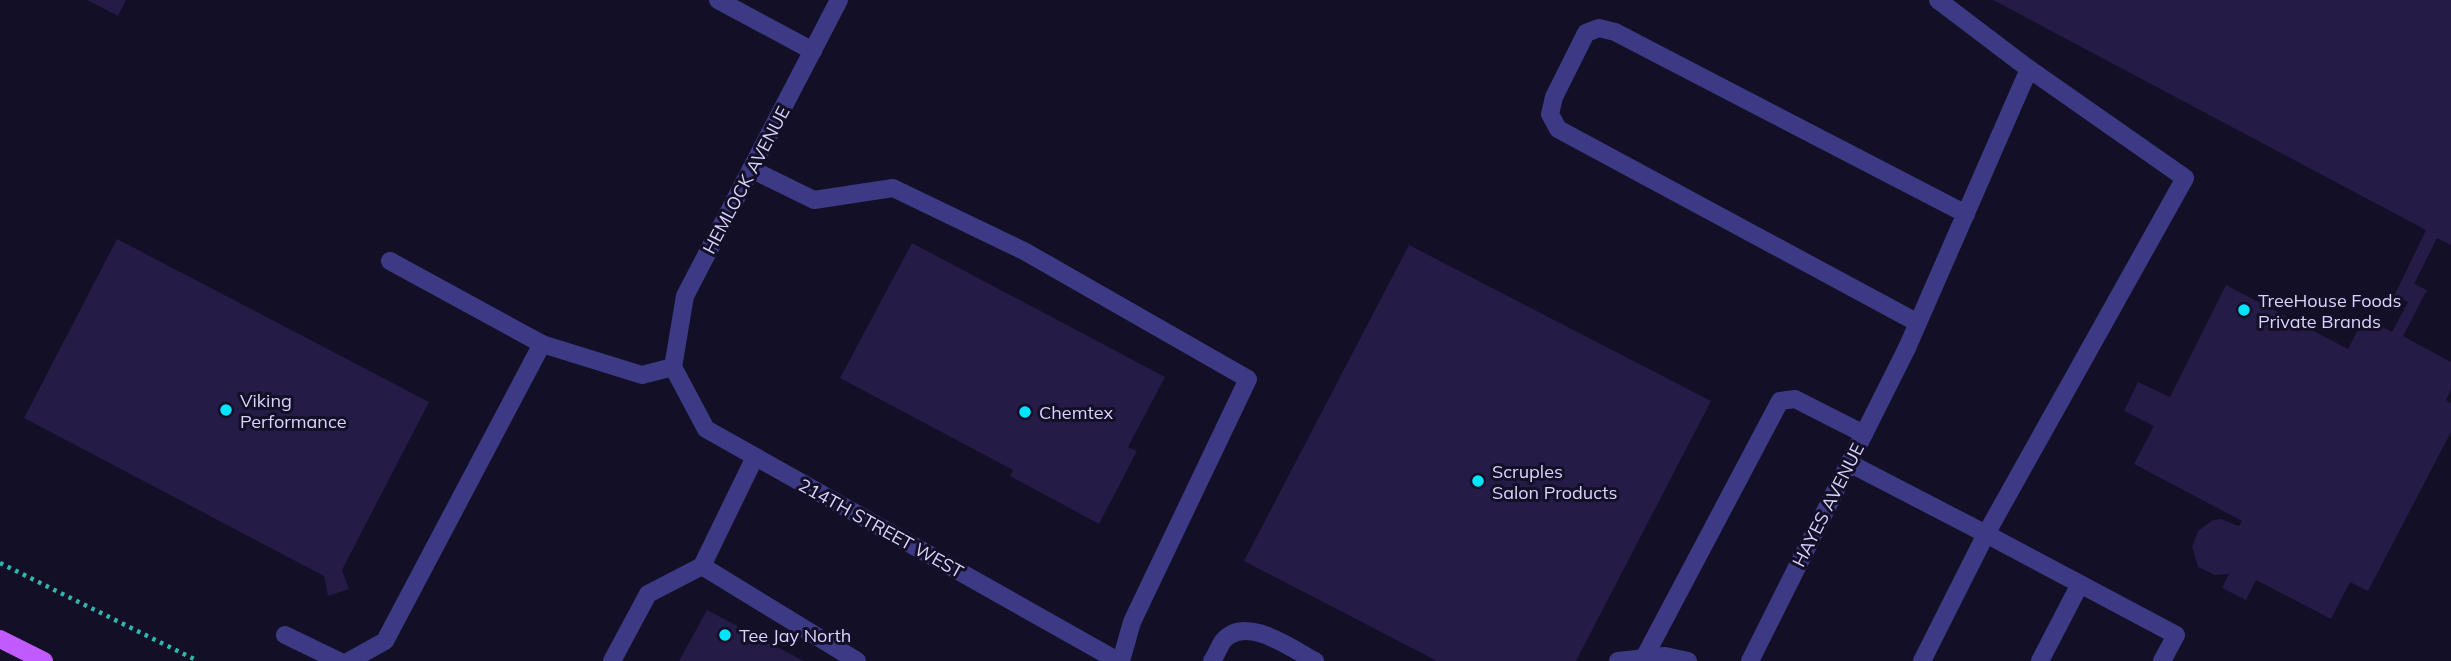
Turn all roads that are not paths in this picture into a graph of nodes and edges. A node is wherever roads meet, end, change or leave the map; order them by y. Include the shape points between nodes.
1 (718, 0) edge
2 (839, 0) edge
3 (1938, 0) edge
4 (813, 51) junction
5 (2029, 69) junction
6 (751, 169) junction
7 (1966, 214) junction
8 (390, 261) dead end
9 (1918, 323) junction
10 (542, 344) junction
11 (673, 367) junction
12 (1864, 433) junction
13 (755, 457) junction
14 (1849, 463) junction
15 (1986, 534) junction
16 (702, 566) junction
17 (2080, 584) junction
18 (285, 635) dead end
19 (0, 639) edge
20 (1644, 658) junction
21 (44, 661) edge
22 (339, 661) edge
23 (349, 661) edge
24 (612, 661) edge
25 (857, 661) edge
26 (1119, 661) edge
27 (1212, 661) edge
28 (1315, 661) edge
29 (1618, 661) edge
30 (1688, 661) edge
31 (1750, 661) edge
32 (1922, 661) edge
33 (2040, 661) edge
34 (2162, 661) edge

1 - 4 street
2 - 4 street, HEMLOCK AVENUE
3 - 5 street
4 - 6 street, HEMLOCK AVENUE
5 - 7 street, HAYES AVENUE
5 - 15 street via 2185,178
6 - 11 street, HEMLOCK AVENUE via 685,296
6 - 26 street via 814,200 893,188 1024,251 1248,379 1132,622
7 - 9 street, HAYES AVENUE
7 - 9 street via 1615,32 1599,28 1586,33 1554,97 1550,114 1558,129
8 - 10 street
9 - 12 street, HAYES AVENUE
10 - 11 street via 642,374
10 - 23 street via 385,641
11 - 13 street, 214TH STREET WEST via 706,429
12 - 14 street, HAYES AVENUE
12 - 20 street via 1795,399 1780,401
13 - 16 street
13 - 26 street, 214TH STREET WEST
14 - 15 street
14 - 31 street, HAYES AVENUE
15 - 17 street
15 - 32 street
16 - 24 street via 648,594
16 - 25 street
17 - 33 street
17 - 34 street via 2176,635
18 - 22 street
19 - 21 main road
20 - 29 street
20 - 30 street
27 - 28 street via 1225,639 1242,631 1265,635

